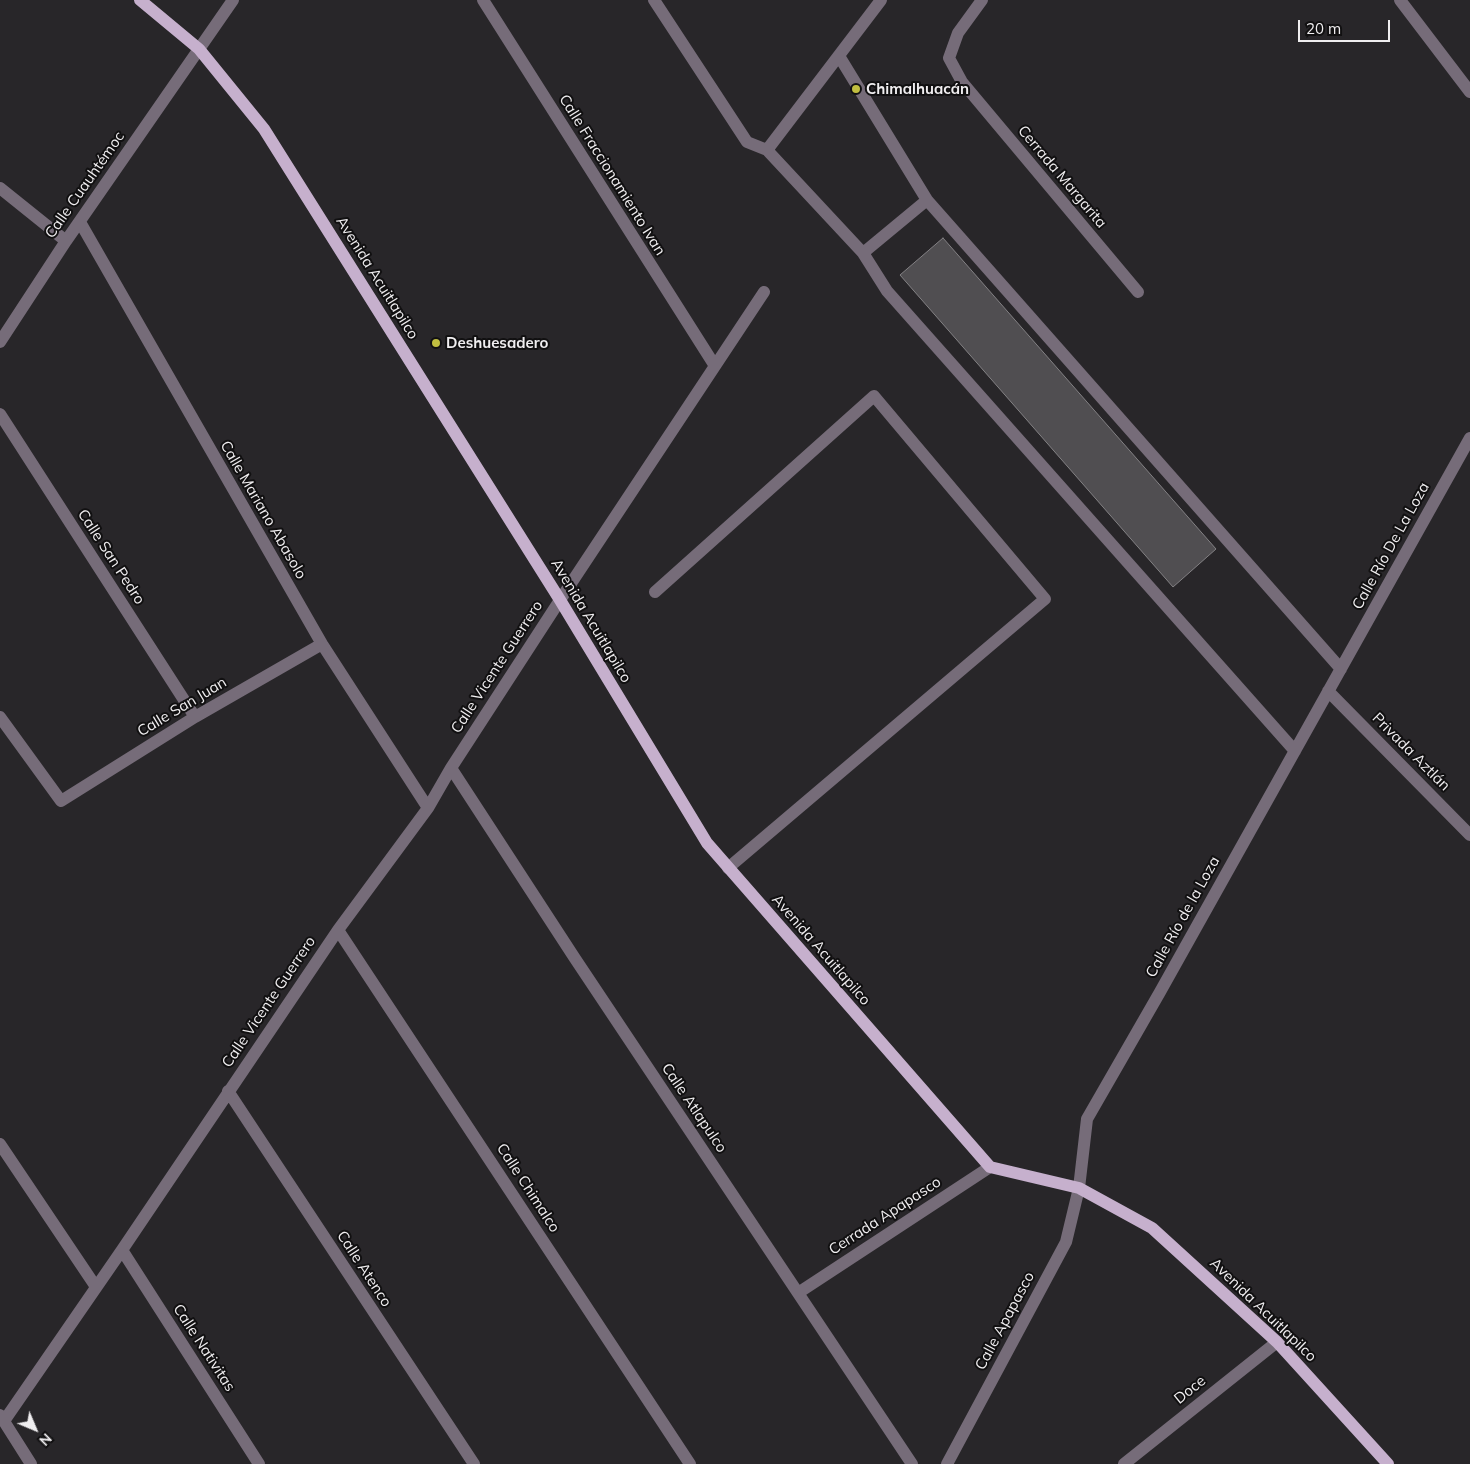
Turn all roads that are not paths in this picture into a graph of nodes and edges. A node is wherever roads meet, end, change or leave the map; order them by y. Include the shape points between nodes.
1 (140, 0) edge
2 (233, 0) edge
3 (483, 0) edge
4 (654, 0) edge
5 (982, 0) edge
6 (1400, 0) edge
7 (878, 2) edge
8 (199, 49) junction
9 (839, 56) junction
10 (1470, 92) edge
11 (767, 150) junction
12 (0, 188) edge
13 (926, 200) junction
14 (80, 222) junction
15 (66, 241) junction
16 (863, 253) junction
17 (764, 292) dead end
18 (1138, 292) dead end
19 (0, 342) edge
20 (714, 366) junction
21 (0, 414) edge
22 (1470, 438) edge
23 (655, 592) dead end
24 (560, 600) junction
25 (322, 644) junction
26 (1341, 669) junction
27 (1328, 691) junction
28 (0, 717) edge
29 (195, 717) junction
30 (1295, 751) junction
31 (451, 768) junction
32 (428, 808) junction
33 (1470, 835) edge
34 (728, 868) junction
35 (338, 930) junction
36 (228, 1091) junction
37 (0, 1144) edge
38 (990, 1167) junction
39 (1079, 1188) junction
40 (122, 1250) junction
41 (96, 1287) junction
42 (798, 1293) junction
43 (1277, 1342) junction
44 (2, 1418) edge
45 (31, 1464) edge
46 (259, 1464) edge
47 (474, 1464) edge
48 (690, 1464) edge
49 (912, 1464) edge
50 (947, 1464) edge
51 (1124, 1464) edge
52 (1388, 1464) edge

1 - 8 main road, Avenida Acuitlapilco
2 - 8 street, Calle Cuauhtémoc
3 - 20 street, Calle Fraccionamiento Ivan
4 - 11 street via 747,142
5 - 18 street, Cerrada Margarita via 958,33 949,58 962,82
6 - 10 street
7 - 9 street
8 - 14 street, Calle Cuauhtémoc
8 - 24 main road, Avenida Acuitlapilco via 264,129
9 - 11 street
9 - 13 street
11 - 16 street
12 - 15 street
13 - 16 street
13 - 26 street
14 - 15 street, Calle Cuauhtémoc
14 - 25 street, Calle Mariano Abasolo
15 - 19 street, Calle Cuauhtémoc
16 - 30 street via 887,291
17 - 20 street, Calle Vicente Guerrero
20 - 24 street, Calle Vicente Guerrero
21 - 29 street, Calle San Pedro
22 - 26 street, Calle Río De La Loza
23 - 34 street via 874,396 1045,599
24 - 31 street, Calle Vicente Guerrero
24 - 34 main road, Avenida Acuitlapilco via 707,843
25 - 29 street, Calle San Juan
25 - 32 street, Calle Mariano Abasolo
26 - 27 street, Calle Río de la Loza
27 - 30 street, Calle Río de la Loza
27 - 33 street, Privada Aztlán
28 - 29 street, Calle San Juan via 61,801
30 - 39 street, Calle Río de la Loza via 1087,1119
31 - 32 street, Calle Vicente Guerrero
31 - 42 street, Calle Atlapulco
32 - 35 street, Calle Vicente Guerrero
34 - 38 main road, Avenida Acuitlapilco
35 - 36 street, Calle Vicente Guerrero
35 - 48 street, Calle Chimalco
36 - 40 street, Calle Vicente Guerrero
36 - 47 street, Calle Atenco
37 - 41 street
38 - 39 main road
38 - 42 street, Cerrada Apapasco
39 - 43 main road, Avenida Acuitlapilco via 1152,1228
39 - 50 street, Calle Apapasco via 1066,1242
40 - 41 street, Calle Vicente Guerrero
40 - 46 street, Calle Nativitas
41 - 44 street, Calle Vicente Guerrero
42 - 49 street, Calle Atlapulco
43 - 51 street, Doce
43 - 52 main road, Avenida Acuitlapilco
44 - 45 street

